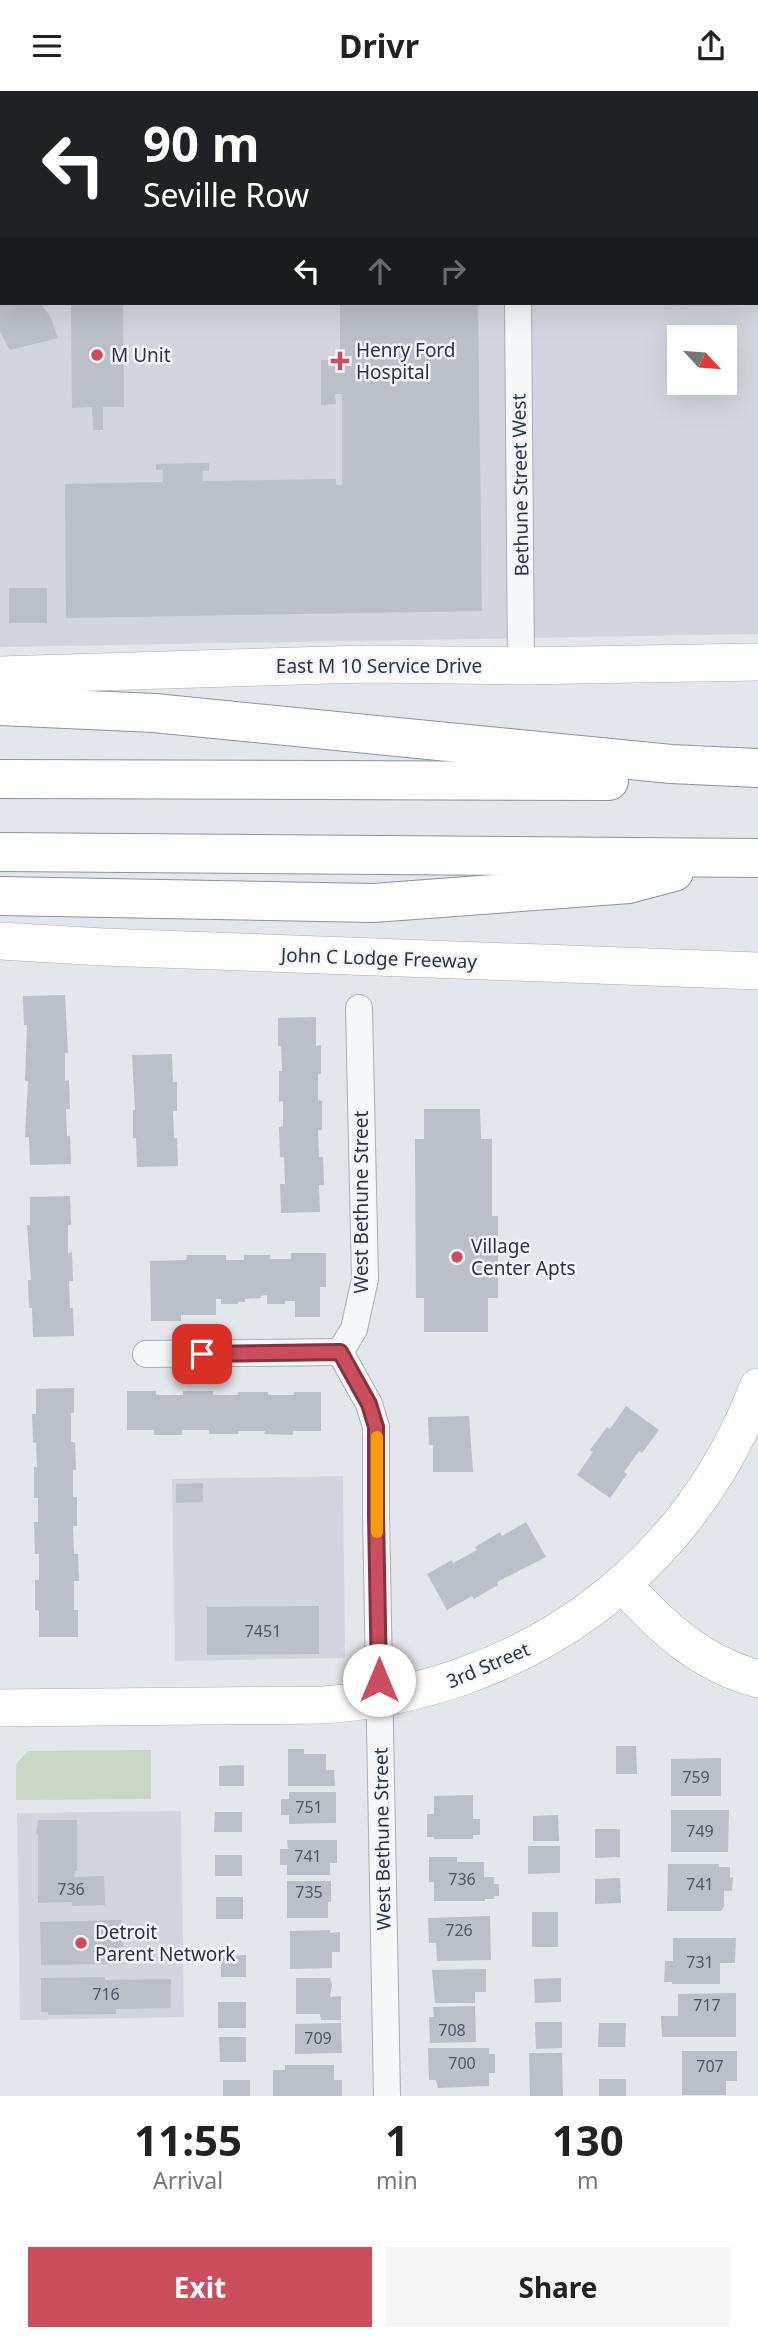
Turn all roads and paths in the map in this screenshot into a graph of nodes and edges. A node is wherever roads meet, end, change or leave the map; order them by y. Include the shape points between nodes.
1 (518, 305) edge
2 (758, 662) edge
3 (521, 666) junction
4 (0, 675) edge
5 (0, 706) edge
6 (758, 768) edge
7 (0, 779) edge
8 (758, 782) edge
9 (0, 852) edge
10 (741, 858) edge
11 (0, 895) edge
12 (0, 941) edge
13 (758, 971) edge
14 (359, 1008) dead end
15 (340, 1352) junction
16 (146, 1354) dead end
17 (758, 1387) edge
18 (624, 1584) junction
19 (758, 1679) edge
20 (379, 1700) junction
21 (0, 1708) edge
22 (387, 2096) edge

1 - 3 street, Bethune Street West
2 - 3 main road, East M 10 Service Drive
3 - 4 main road, East M 10 Service Drive via 366,664
5 - 6 highway via 154,713 671,764
7 - 8 highway
9 - 10 highway
10 - 11 highway via 629,884 373,903
12 - 13 main road, John C Lodge Freeway
14 - 15 street, West Bethune Street via 365,1279 354,1329
15 - 16 street
15 - 20 street, West Bethune Street via 369,1404 376,1427
17 - 18 main road, 3rd Street via 729,1451 696,1503
18 - 19 main road via 683,1642 713,1662
18 - 20 main road, 3rd Street via 517,1655 444,1683
20 - 21 main road, 3rd Street via 323,1705
20 - 22 street, West Bethune Street

